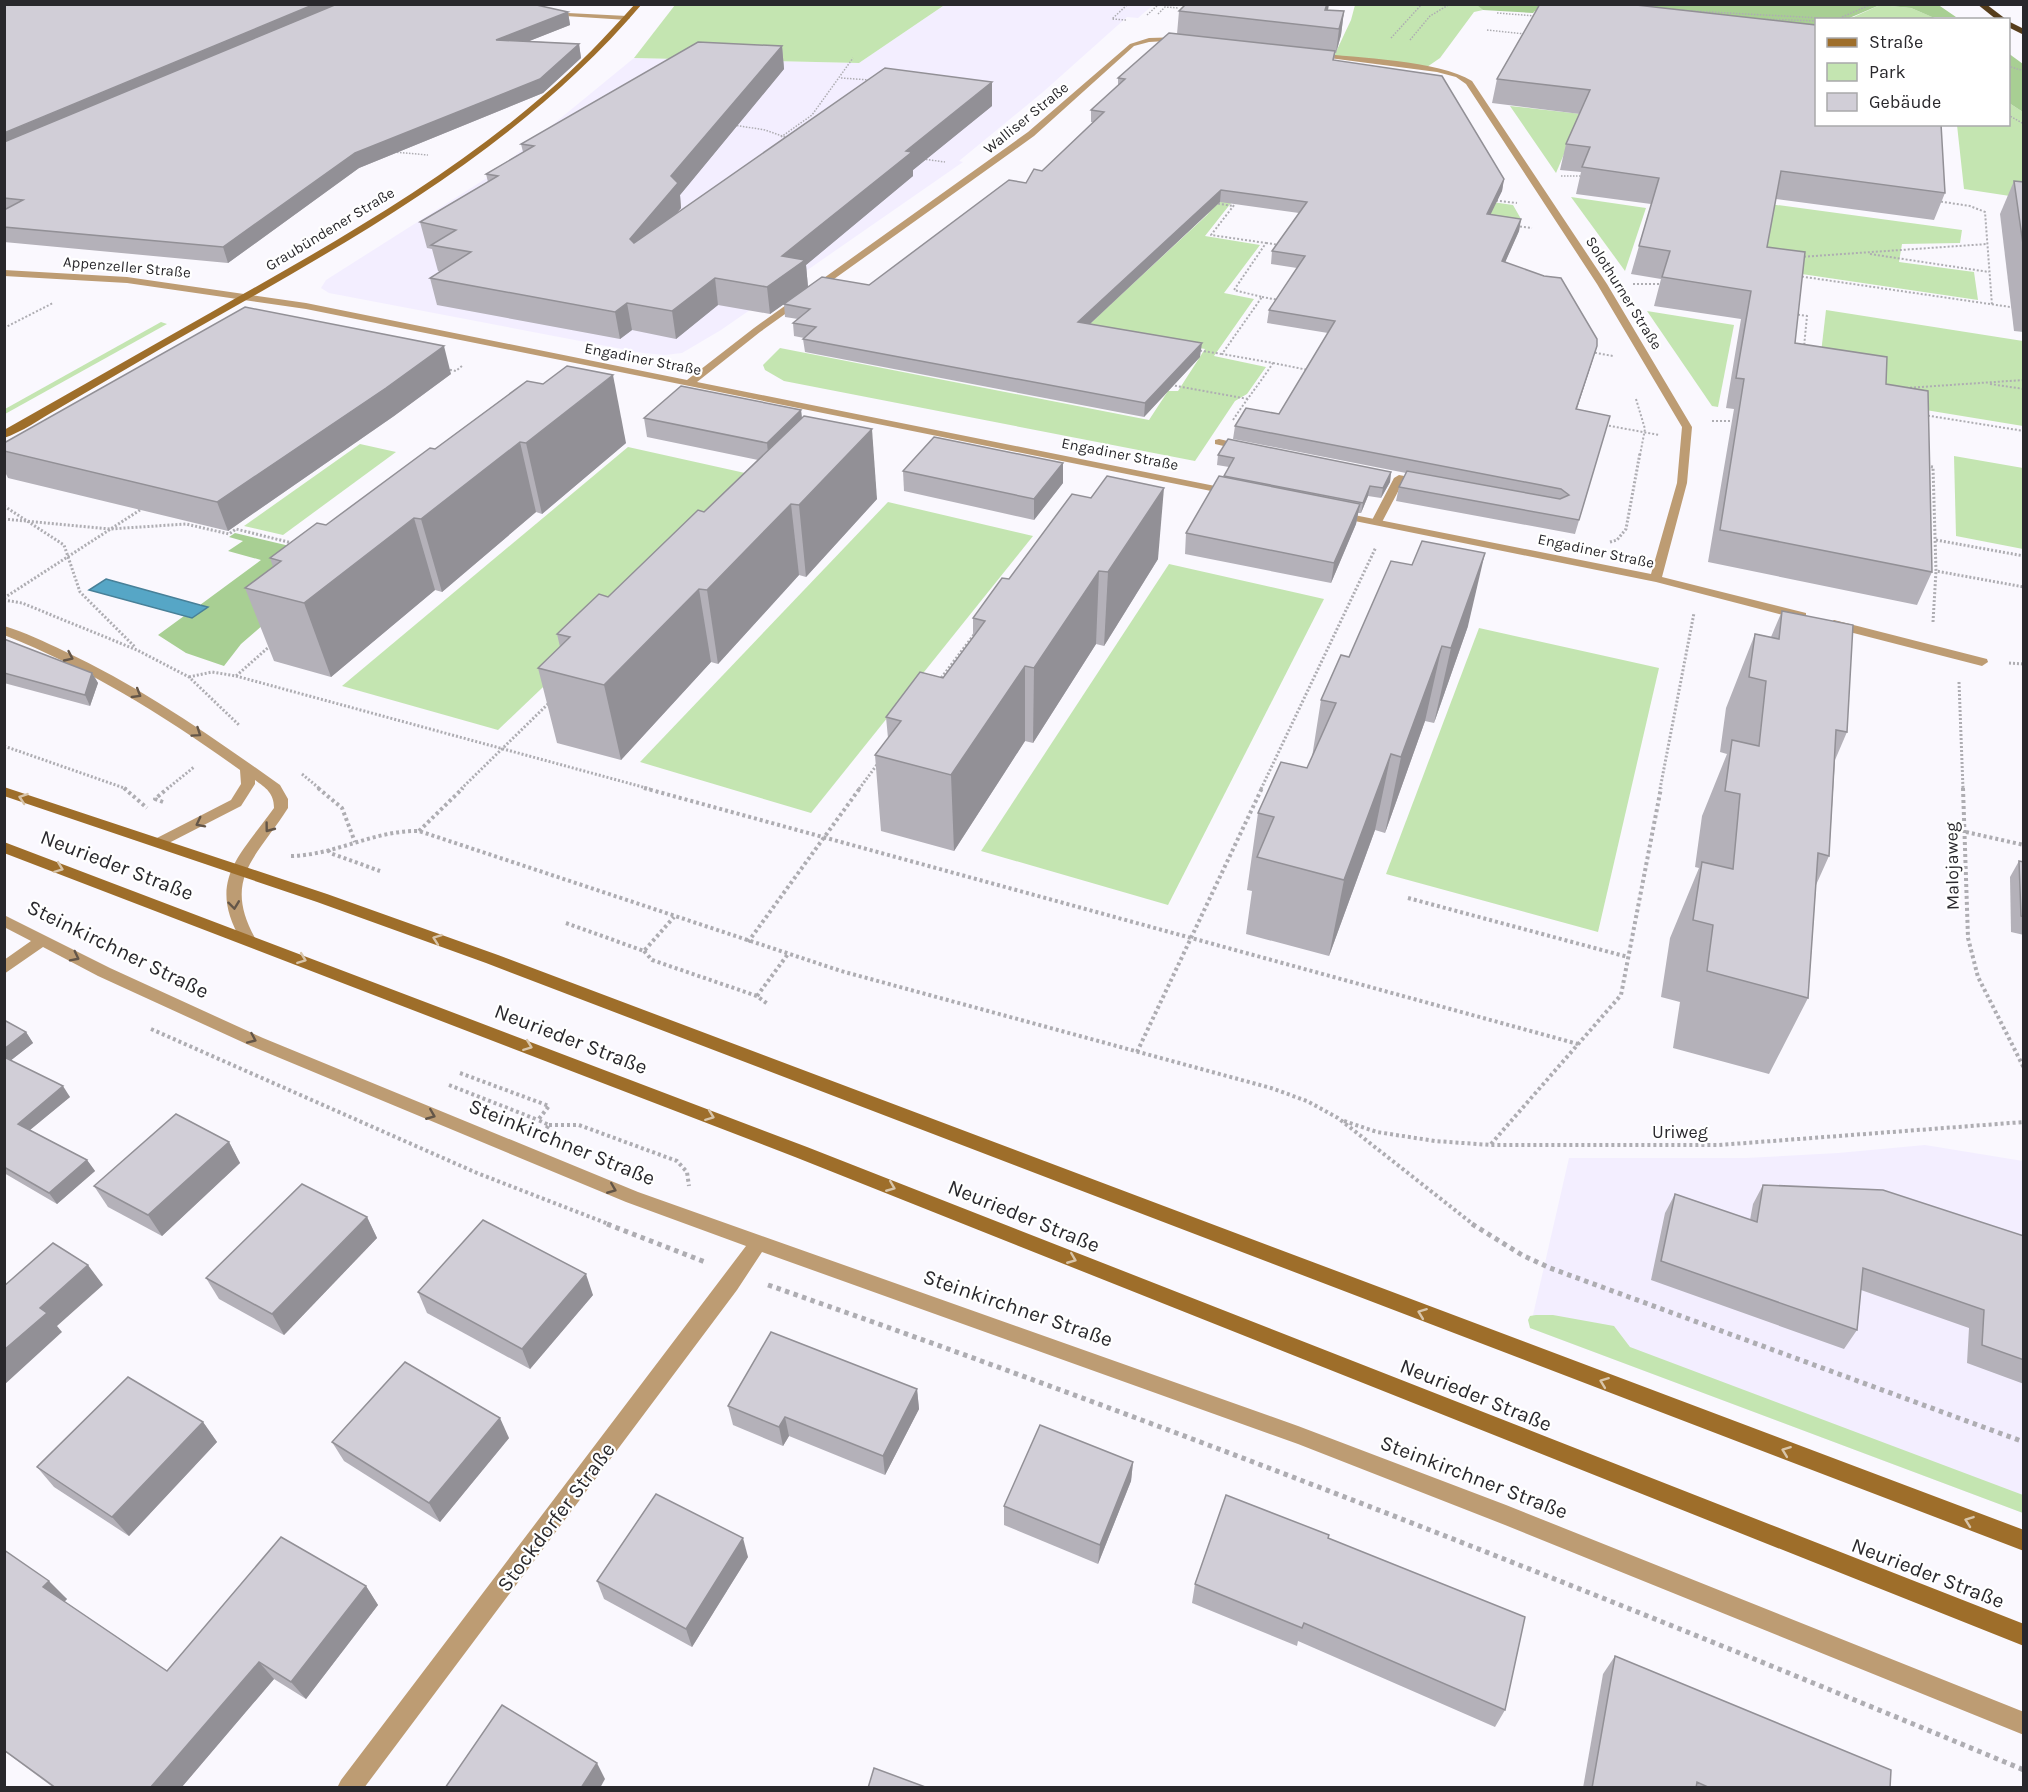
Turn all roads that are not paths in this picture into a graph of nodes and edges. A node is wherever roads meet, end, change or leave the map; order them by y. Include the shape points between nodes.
1 (639, 4) edge
2 (1980, 4) edge
3 (538, 13) edge
4 (627, 18) junction
5 (2000, 18) edge
6 (2010, 24) edge
7 (2024, 33) edge
8 (1192, 40) edge
9 (1302, 53) edge
10 (4, 273) edge
11 (247, 297) junction
12 (688, 383) junction
13 (4, 435) edge
14 (1219, 442) road end
15 (1252, 449) edge
16 (1433, 484) edge
17 (1237, 493) edge
18 (1330, 513) edge
19 (1382, 523) junction
20 (1656, 579) junction
21 (4, 630) edge
22 (1982, 662) dead end
23 (247, 768) junction
24 (4, 791) edge
25 (158, 843) junction
26 (4, 847) edge
27 (238, 870) junction
28 (4, 920) edge
29 (247, 938) junction
30 (42, 940) junction
31 (4, 968) edge
32 (758, 1243) junction
33 (2024, 1541) edge
34 (2024, 1635) edge
35 (2024, 1724) edge
36 (349, 1788) edge

1 - 4 main road, Graubündener Straße
2 - 5 highway
3 - 4 street
4 - 11 main road, Graubündener Straße via 574,72 476,152 388,212
6 - 7 highway
8 - 12 street, Walliser Straße via 1158,39 1132,45 1022,141
9 - 20 street, Solothurner Straße via 1430,69 1453,74 1471,85 1602,284 1687,427 1682,483
10 - 11 street, Appenzeller Straße via 127,280
11 - 12 street, Engadiner Straße
11 - 13 main road, Graubündener Straße
12 - 17 street, Engadiner Straße
14 - 15 street
16 - 19 street via 1393,477
18 - 19 street, Engadiner Straße
19 - 20 street, Engadiner Straße
20 - 22 street, Engadiner Straße
21 -> 23 street via 107,675
23 -> 25 street via 248,784 236,802
23 -> 27 street via 274,788 282,808
25 -> 24 main road, Neurieder Straße
25 - 27 main road, Neurieder Straße
26 -> 29 main road, Neurieder Straße
27 -> 29 street via 232,905
33 -> 27 main road, Neurieder Straße via 492,959
28 - 30 street, Steinkirchner Straße
29 -> 34 main road, Neurieder Straße via 801,1152
30 - 31 street
30 -> 32 street, Steinkirchner Straße via 257,1042 524,1154
32 - 35 street, Steinkirchner Straße via 1309,1439
32 - 36 street, Stockdorfer Straße

